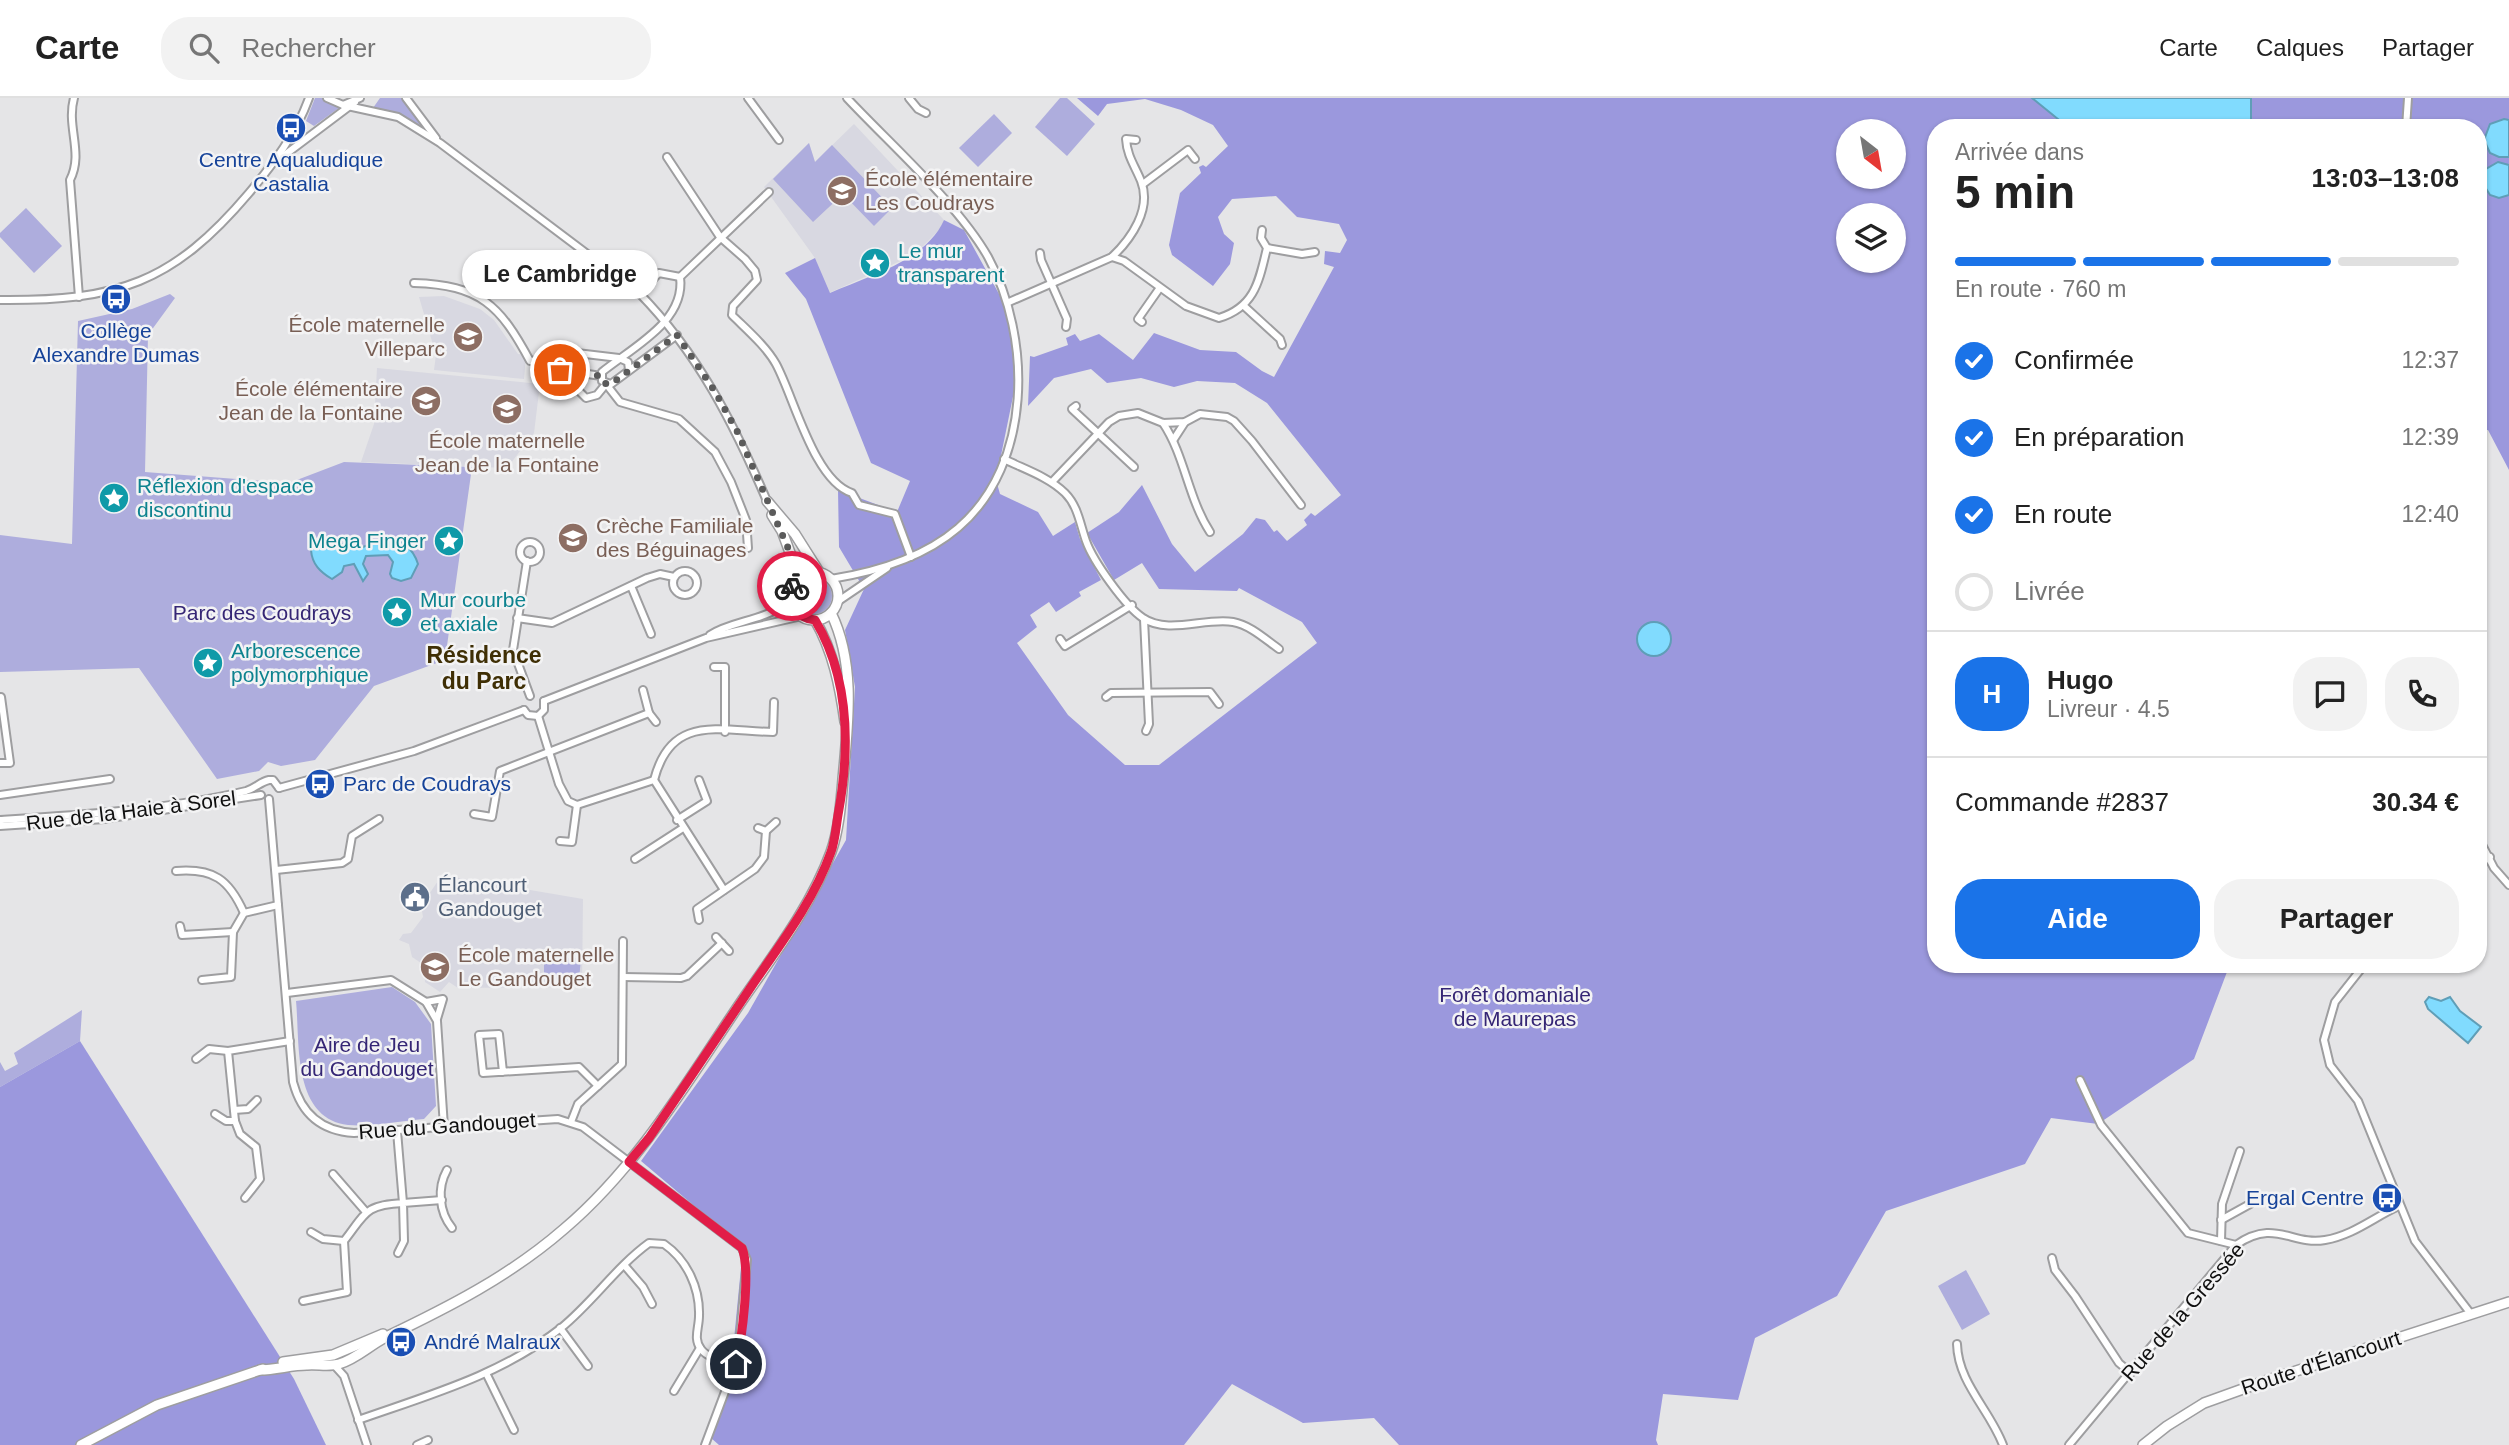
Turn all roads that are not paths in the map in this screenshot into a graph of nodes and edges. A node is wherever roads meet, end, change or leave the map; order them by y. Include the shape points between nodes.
1 (74, 98) edge
2 (309, 98) edge
3 (327, 98) edge
4 (406, 98) edge
5 (748, 98) edge
6 (847, 98) edge
7 (909, 98) edge
8 (2408, 98) edge
9 (352, 103) edge
10 (926, 113) dead end
11 (2407, 119) edge
12 (1136, 139) dead end
13 (779, 140) dead end
14 (439, 143) junction
15 (667, 157) dead end
16 (1195, 159) dead end
17 (274, 163) junction
18 (1143, 184) junction
19 (769, 192) dead end
20 (1262, 230) dead end
21 (720, 237) junction
22 (1267, 248) junction
23 (1040, 253) dead end
24 (1315, 253) dead end
25 (1112, 257) junction
26 (680, 277) junction
27 (414, 283) dead end
28 (1051, 284) junction
29 (1159, 289) junction
30 (639, 293) junction
31 (79, 297) junction
32 (0, 300) edge
33 (1009, 302) junction
34 (1244, 306) junction
35 (666, 321) junction
36 (1142, 322) dead end
37 (1066, 327) dead end
38 (677, 335) junction
39 (1282, 345) dead end
40 (619, 358) junction
41 (552, 360) junction
42 (629, 370) junction
43 (581, 373) junction
44 (601, 376) junction
45 (606, 384) junction
46 (1076, 406) dead end
47 (1185, 422) junction
48 (1163, 423) junction
49 (1098, 433) junction
50 (1174, 439) junction
51 (1004, 459) junction
52 (1134, 467) dead end
53 (1052, 482) junction
54 (767, 501) junction
55 (1301, 505) dead end
56 (1210, 532) dead end
57 (748, 548) dead end
58 (911, 557) junction
59 (527, 561) dead end
60 (895, 563) junction
61 (819, 572) junction
62 (674, 577) dead end
63 (799, 577) junction
64 (831, 579) junction
65 (631, 586) junction
66 (790, 597) junction
67 (837, 602) junction
68 (1132, 605) junction
69 (831, 613) junction
70 (802, 616) junction
71 (517, 618) junction
72 (1144, 619) junction
73 (815, 620) junction
74 (651, 634) dead end
75 (706, 638) junction
76 (1060, 639) dead end
77 (1279, 649) dead end
78 (714, 667) dead end
79 (643, 690) dead end
80 (1147, 692) junction
81 (530, 696) junction
82 (1, 697) edge
83 (1106, 697) dead end
84 (544, 701) junction
85 (774, 702) dead end
86 (1219, 704) dead end
87 (524, 710) junction
88 (649, 713) junction
89 (538, 716) junction
90 (656, 722) dead end
91 (725, 732) junction
92 (1146, 732) dead end
93 (847, 737) junction
94 (548, 751) junction
95 (0, 763) edge
96 (110, 779) dead end
97 (654, 780) junction
98 (699, 780) dead end
99 (260, 786) junction
100 (279, 788) junction
101 (0, 795) edge
102 (261, 795) junction
103 (270, 799) junction
104 (577, 805) junction
105 (474, 814) dead end
106 (379, 819) dead end
107 (0, 820) edge
108 (677, 820) junction
109 (776, 822) dead end
110 (0, 826) edge
111 (682, 828) junction
112 (758, 828) dead end
113 (766, 831) junction
114 (560, 841) dead end
115 (2487, 852) edge
116 (2490, 857) junction
117 (635, 859) dead end
118 (2487, 859) edge
119 (276, 870) junction
120 (176, 871) dead end
121 (2509, 885) edge
122 (724, 890) junction
123 (690, 904) dead end
124 (278, 905) junction
125 (697, 909) junction
126 (244, 913) junction
127 (699, 920) dead end
128 (180, 926) dead end
129 (233, 932) junction
130 (716, 937) dead end
131 (623, 941) dead end
132 (722, 943) junction
133 (729, 951) dead end
134 (2358, 973) edge
135 (623, 977) junction
136 (202, 979) dead end
137 (287, 993) junction
138 (426, 1002) junction
139 (437, 1021) junction
140 (290, 1041) junction
141 (228, 1051) junction
142 (196, 1059) dead end
143 (503, 1072) junction
144 (2080, 1080) dead end
145 (598, 1086) junction
146 (257, 1100) dead end
147 (234, 1110) junction
148 (215, 1114) dead end
149 (235, 1121) junction
150 (571, 1122) junction
151 (444, 1127) junction
152 (397, 1130) junction
153 (2240, 1151) dead end
154 (629, 1162) junction
155 (447, 1170) dead end
156 (333, 1174) dead end
157 (245, 1198) dead end
158 (442, 1200) junction
159 (402, 1203) junction
160 (2250, 1204) dead end
161 (2399, 1206) junction
162 (366, 1212) junction
163 (2221, 1220) junction
164 (452, 1228) dead end
165 (311, 1232) dead end
166 (344, 1241) junction
167 (2221, 1241) junction
168 (2236, 1245) junction
169 (398, 1252) dead end
170 (2052, 1258) dead end
171 (625, 1266) junction
172 (303, 1301) dead end
173 (2509, 1302) edge
174 (652, 1304) dead end
175 (2471, 1314) junction
176 (434, 1315) junction
177 (560, 1328) junction
178 (1957, 1344) dead end
179 (700, 1348) junction
180 (336, 1357) junction
181 (346, 1361) junction
182 (736, 1364) junction
183 (589, 1366) dead end
184 (486, 1373) junction
185 (2131, 1373) junction
186 (342, 1374) junction
187 (674, 1391) dead end
188 (358, 1420) junction
189 (514, 1430) dead end
190 (428, 1440) dead end
191 (81, 1445) edge
192 (368, 1445) edge
193 (417, 1445) edge
194 (705, 1445) edge
195 (2003, 1445) edge
196 (2068, 1445) edge
197 (2143, 1445) edge

1 - 31 street via 70,113 77,146 70,180
2 - 17 street via 301,121
3 - 9 street
4 - 14 street
5 - 13 street
6 - 33 street via 965,224
7 - 10 street
8 - 11 street
9 - 14 street via 398,117
9 - 17 street
12 - 18 street via 1126,139 1126,152
14 - 30 street
15 - 21 street
16 - 18 street via 1188,150
17 - 31 street via 223,223 178,262 117,290
18 - 25 street via 1138,225
19 - 21 street
20 - 22 street
21 - 26 street
21 - 58 street via 745,259 757,280 733,306 732,314 775,361 818,461 859,505 895,514
22 - 24 street
22 - 34 street via 1258,283
23 - 28 street
25 - 28 street
25 - 29 street
26 - 30 street via 659,274
26 - 35 street via 682,291
27 - 41 street via 446,284 480,296 504,318 530,361
28 - 33 street
28 - 37 street via 1067,319
29 - 34 street via 1186,306 1219,318
29 - 36 street via 1138,319
30 - 35 street
31 - 32 street
33 - 51 street via 1020,373
34 - 39 street
35 - 38 street
35 - 40 street
38 - 42 street
38 - 54 street via 722,403
40 - 41 street via 560,351
40 - 42 street via 628,362
40 - 44 street
41 - 43 street via 555,369
42 - 45 street
43 - 44 street
43 - 45 street via 578,390 586,398 597,395
44 - 45 street
45 - 57 street via 620,402 680,419 715,452 746,520
46 - 49 street via 1073,409
47 - 48 street
47 - 50 street
47 - 55 street via 1200,414 1234,421
48 - 49 street via 1128,414
48 - 50 street
49 - 52 street
49 - 53 street
50 - 56 street via 1199,515
51 - 53 street
51 - 58 street via 981,503 959,527
53 - 68 street via 1075,505 1099,568
54 - 61 street
54 - 63 street
58 - 60 street
59 - 71 street
60 - 64 street
60 - 67 street
61 - 63 street
61 - 64 street
62 - 65 street via 660,574
63 - 66 street
64 - 67 street
65 - 71 street via 552,623
65 - 74 street
66 - 70 street
66 - 75 street via 777,609 718,629
67 - 69 street
68 - 72 street
68 - 76 street via 1065,646
69 - 73 street
69 - 93 street via 843,648 850,717
70 - 73 street
70 - 75 street
71 - 81 street via 513,650
72 - 77 street via 1177,626 1234,622
72 - 80 street
73 - 93 street via 838,678
75 - 84 street
78 - 91 street via 725,667
79 - 88 street
80 - 83 street
80 - 86 street via 1210,692
80 - 92 street
81 - 84 street
81 - 87 street
82 - 95 street via 10,763
84 - 89 street
85 - 91 street via 772,732
87 - 89 street
87 - 100 street via 414,751
88 - 90 street
88 - 94 street
89 - 94 street
91 - 97 street via 698,731 677,738 667,747
93 - 154 street via 832,850 806,905
94 - 104 street via 568,801
94 - 105 street via 500,771 492,817
96 - 101 street
97 - 104 street
97 - 108 street
98 - 108 street via 707,801
99 - 100 street via 273,780
99 - 102 street
99 - 107 street, Rue de la Haie à Sorel via 125,810
100 - 103 street
102 - 103 street
102 - 110 street, Rue de la Haie à Sorel via 104,818
103 - 119 street, Rue du Gandouget
104 - 114 street via 572,842
106 - 119 street via 352,836 348,859 342,863
108 - 111 street
109 - 113 street
111 - 117 street
111 - 122 street
112 - 113 street
113 - 122 street via 760,863
115 - 116 street
116 - 118 street
116 - 121 street
119 - 124 street, Rue du Gandouget
120 - 126 street via 215,875 234,892
122 - 125 street
123 - 125 street
124 - 126 street
124 - 137 street, Rue du Gandouget
125 - 127 street
126 - 129 street
128 - 129 street via 181,935
129 - 136 street via 230,977
130 - 132 street
131 - 135 street
132 - 133 street
132 - 135 street via 687,976
134 - 161 street via 2335,1002 2324,1040 2330,1065 2358,1101
135 - 145 street via 622,1064
137 - 138 street via 391,980
137 - 140 street, Rue du Gandouget
138 - 139 street
138 - 139 street via 443,999
139 - 151 street
140 - 141 street
140 - 152 street, Rue du Gandouget via 296,1093 313,1119 341,1132
141 - 142 street via 209,1049
141 - 147 street
143 - 143 street via 482,1073 479,1035 499,1034
143 - 145 street via 579,1067
144 - 167 street via 2101,1125 2188,1233
145 - 150 street via 578,1104
146 - 147 street via 248,1109
147 - 149 street
148 - 149 street
149 - 157 street via 240,1134 256,1147 260,1179
150 - 151 street, Rue du Gandouget
150 - 154 street
151 - 152 street, Rue du Gandouget
152 - 159 street
153 - 163 street
154 - 176 street via 586,1209 534,1253
154 - 182 street via 742,1248 747,1260
155 - 158 street via 441,1180
156 - 162 street
158 - 159 street
158 - 164 street via 443,1216
159 - 162 street via 378,1204
159 - 169 street via 404,1241
160 - 163 street
161 - 168 street, Rue de la Gressée via 2351,1233 2322,1241 2268,1233
161 - 175 street via 2415,1241
162 - 166 street
163 - 167 street
165 - 166 street via 323,1239
166 - 172 street via 347,1292
167 - 168 street
168 - 185 street, Rue de la Gressée
170 - 185 street via 2055,1270 2119,1363
171 - 174 street
171 - 177 street
171 - 179 street via 649,1242 672,1250 688,1268 696,1289
173 - 175 street, Route d'Élancourt
175 - 197 street, Route d'Élancourt via 2204,1403
176 - 180 street
176 - 181 street
177 - 183 street
177 - 184 street via 521,1356
178 - 195 street via 1958,1359 1973,1393 1997,1427
179 - 182 street via 708,1356
179 - 187 street
180 - 181 street
180 - 186 street
180 - 191 street via 282,1363 157,1405
181 - 186 street
182 - 194 street
184 - 188 street
184 - 189 street
185 - 196 street, Rue de la Gressée
186 - 188 street
188 - 192 street
190 - 193 street

